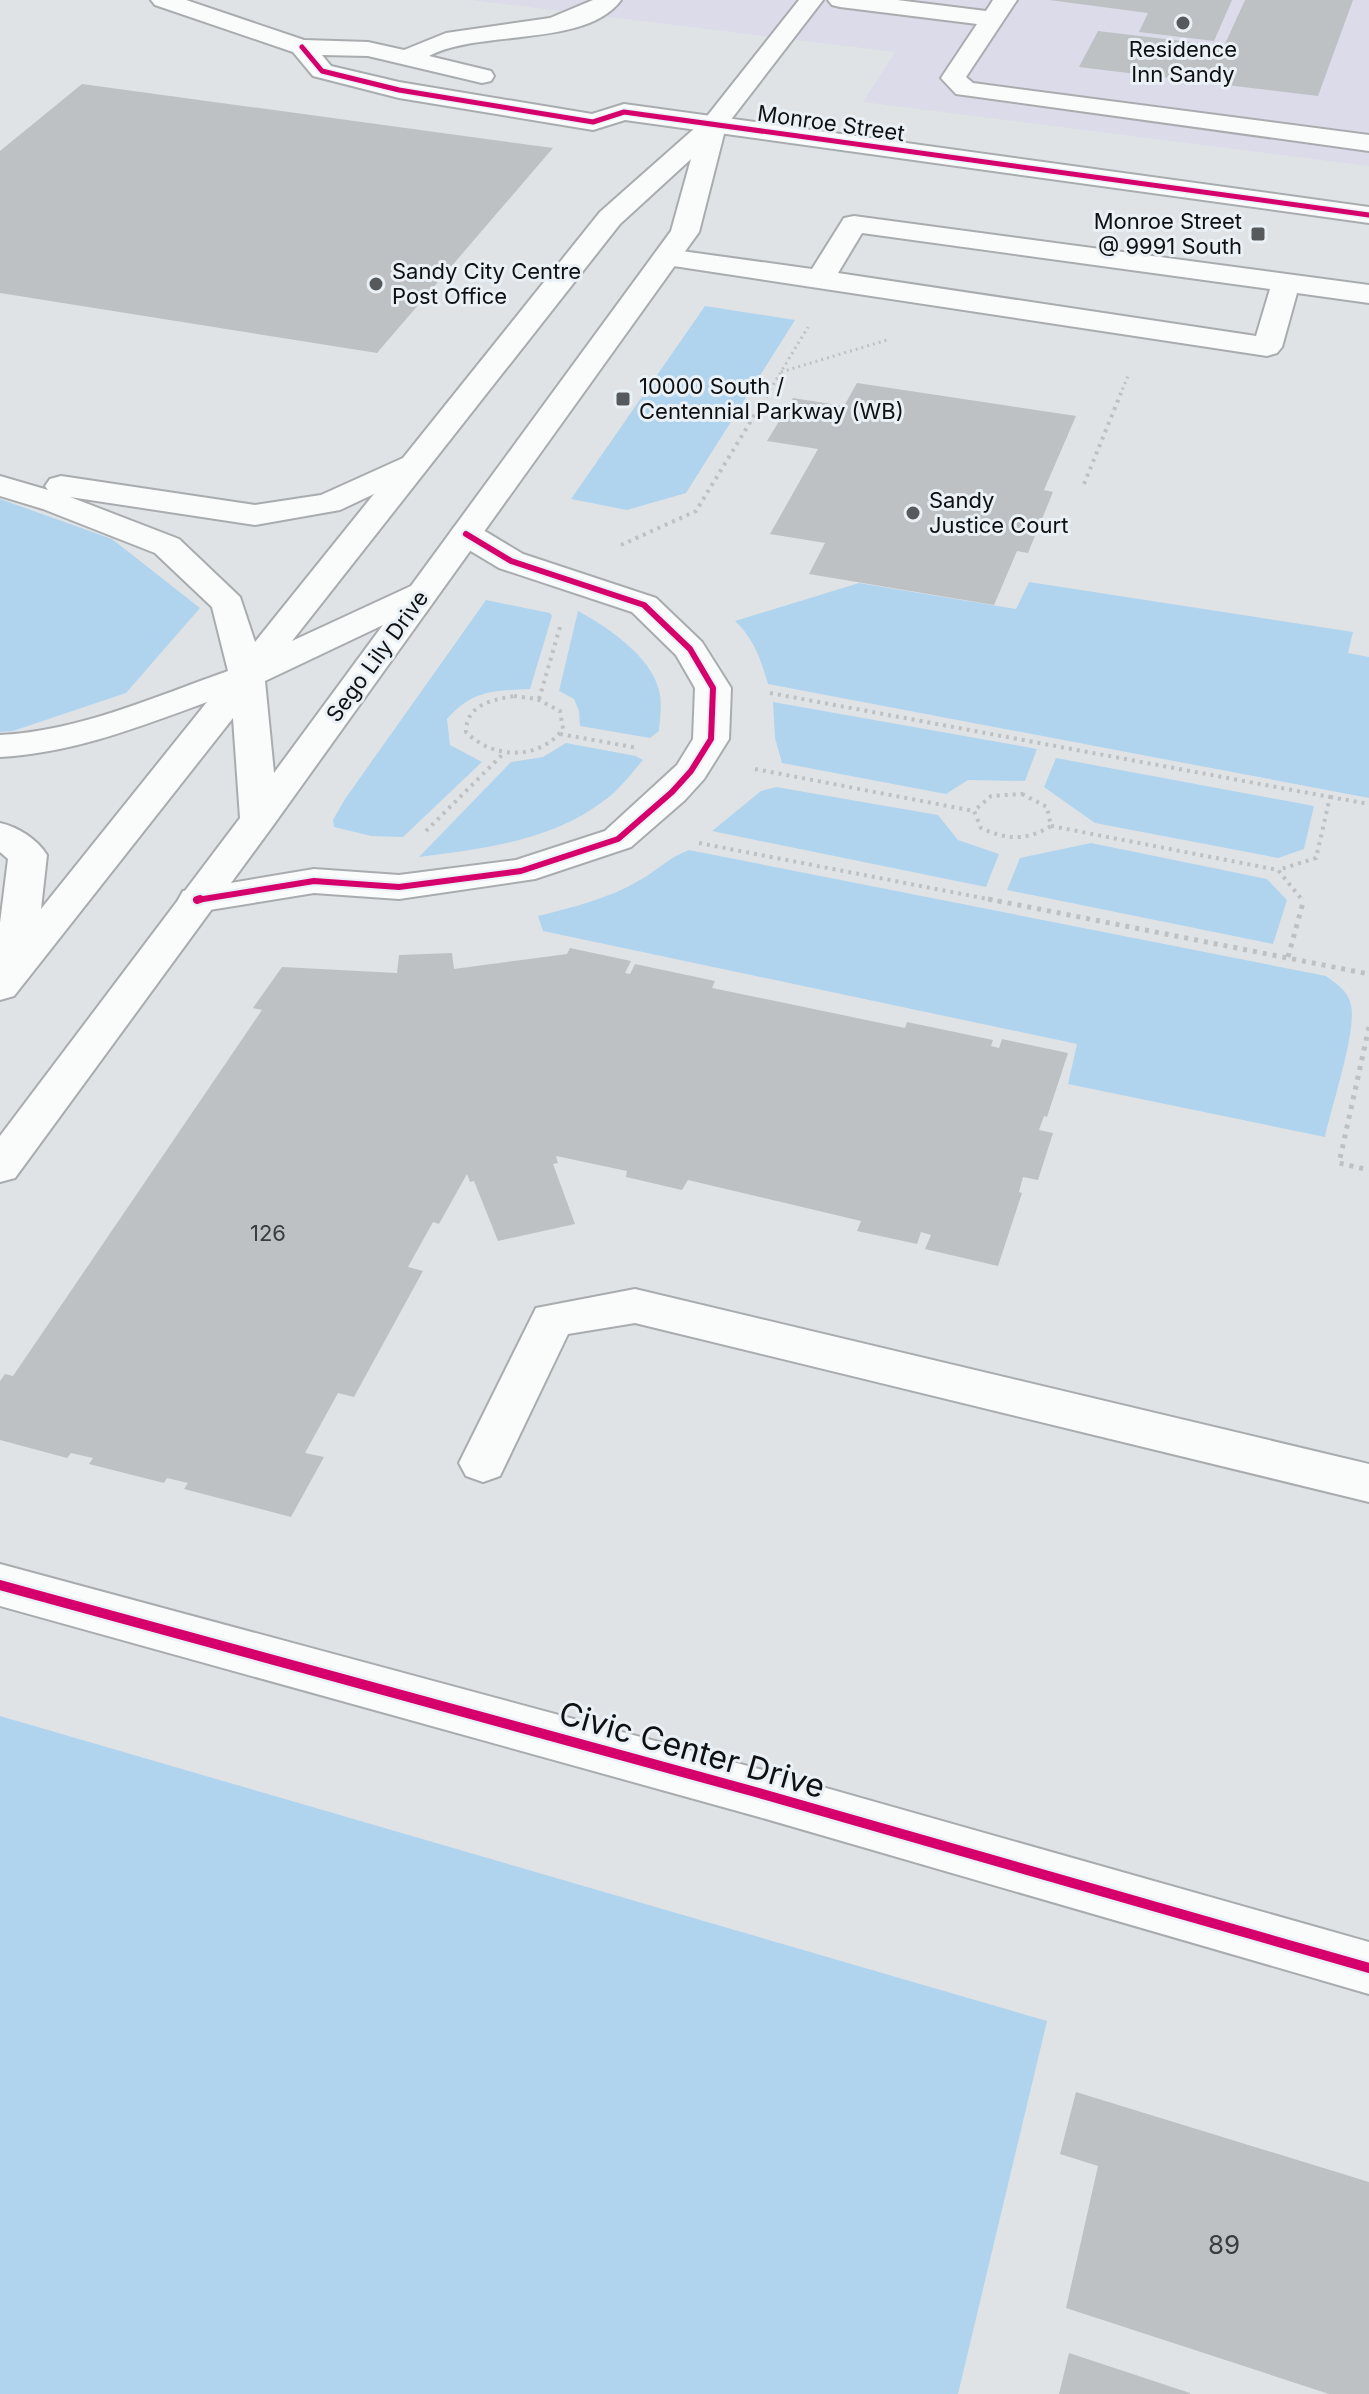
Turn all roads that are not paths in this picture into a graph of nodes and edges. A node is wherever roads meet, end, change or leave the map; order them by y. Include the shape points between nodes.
1 (609, 0) edge
2 (811, 0) edge
3 (840, 0) edge
4 (179, 2) edge
5 (998, 9) edge
6 (302, 47) junction
7 (406, 59) junction
8 (501, 79) dead end
9 (595, 94) dead end
10 (624, 112) junction
11 (713, 125) junction
12 (1369, 143) edge
13 (1369, 215) edge
14 (667, 257) junction
15 (820, 279) junction
16 (1286, 283) junction
17 (1369, 294) edge
18 (418, 461) junction
19 (0, 479) edge
20 (0, 486) edge
21 (466, 534) junction
22 (424, 592) junction
23 (247, 676) junction
24 (0, 746) edge
25 (259, 819) junction
26 (0, 834) edge
27 (197, 900) junction
28 (7, 979) edge
29 (0, 1167) edge
30 (483, 1463) dead end
31 (1369, 1483) edge
32 (0, 1585) edge
33 (1369, 1968) edge

1 - 7 main road via 594,12 518,32 444,40
2 - 11 main road, Sego Lily Drive
3 - 5 main road
4 - 6 main road, Monroe Street
5 - 12 main road via 953,78 965,89
6 - 7 main road, Monroe Street via 368,49
6 - 10 main road, Monroe Street via 322,71 399,90 593,122
7 - 8 main road, Monroe Street
9 - 10 main road, Monroe Street via 611,97
10 - 11 main road, Monroe Street
11 - 13 main road, Monroe Street
11 - 14 main road, Sego Lily Drive via 685,232
11 - 18 main road, Sego Lily Drive via 610,218
14 - 15 main road
14 - 21 main road, Sego Lily Drive
15 - 16 main road via 854,224
15 - 16 main road via 1267,347
16 - 17 main road
18 - 19 main road via 329,503 255,515
18 - 23 main road, Sego Lily Drive
20 - 23 main road via 167,546 228,604
21 - 22 main road, Sego Lily Drive
21 - 27 main road via 511,561 644,605 690,649 713,688 711,739 691,771 618,839 521,871 399,887 314,881
22 - 23 main road
22 - 25 main road, Sego Lily Drive
23 - 24 main road via 96,730
23 - 25 main road
23 - 28 main road, Sego Lily Drive
25 - 27 main road, Sego Lily Drive
26 - 28 main road via 28,855
27 - 29 main road, Sego Lily Drive
30 - 31 main road via 552,1320 635,1306
32 - 33 main road, Civic Center Drive via 759,1793

